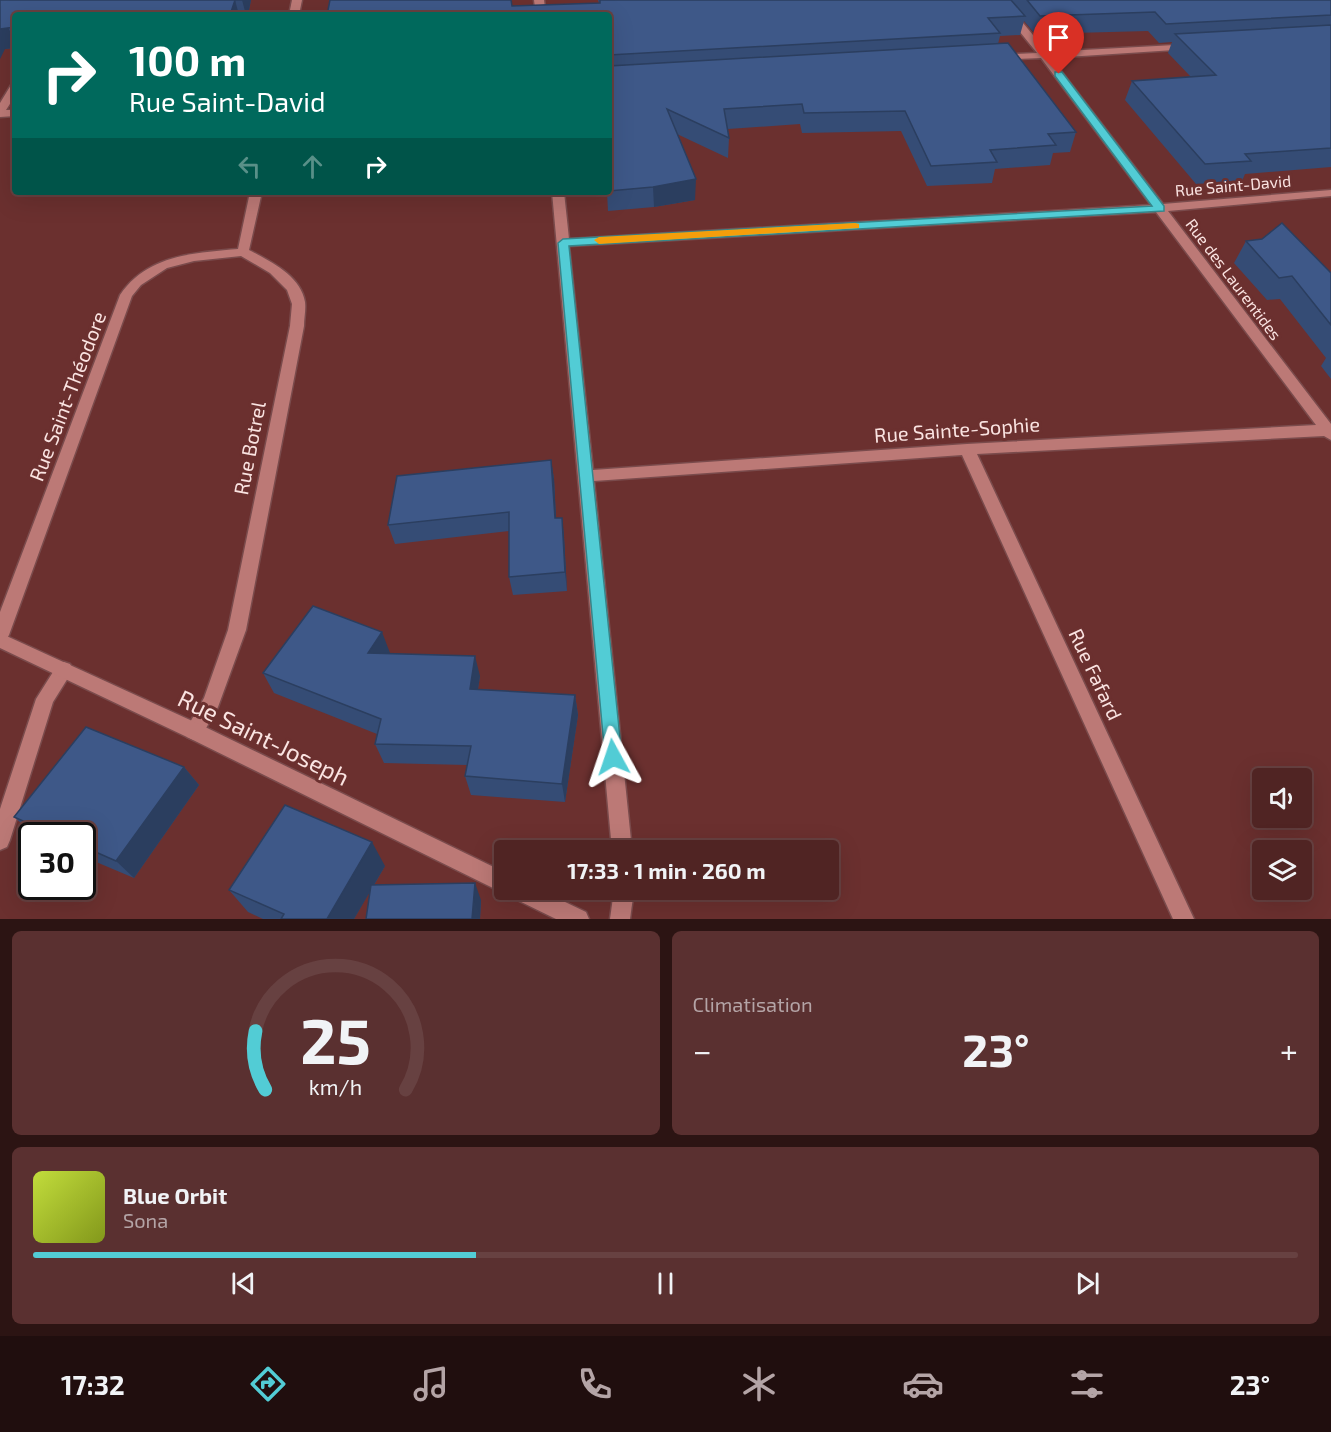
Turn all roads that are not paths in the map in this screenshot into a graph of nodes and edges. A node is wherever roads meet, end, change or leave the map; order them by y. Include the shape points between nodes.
1 (999, 0) edge
2 (1200, 46) edge
3 (1044, 55) junction
4 (985, 59) edge
5 (12, 92) edge
6 (0, 113) edge
7 (1331, 193) edge
8 (255, 195) edge
9 (558, 195) edge
10 (1160, 208) junction
11 (563, 243) junction
12 (243, 252) junction
13 (1330, 432) edge
14 (967, 449) junction
15 (586, 476) junction
16 (0, 635) edge
17 (0, 640) edge
18 (64, 670) junction
19 (194, 731) junction
20 (0, 840) edge
21 (621, 840) edge
22 (494, 878) edge
23 (539, 900) edge
24 (623, 900) edge
25 (579, 919) edge
26 (620, 919) edge
27 (1184, 919) edge

1 - 3 street, Rue des Laurentides
2 - 3 street
3 - 4 street
3 - 10 street, Rue des Laurentides
5 - 6 street
7 - 10 street, Rue Saint-David
8 - 12 street
9 - 11 street
10 - 11 street, Rue Saint-David
10 - 13 street, Rue des Laurentides
11 - 15 street
12 - 16 street, Rue Saint-Théodore via 174,261 152,268 135,281 126,295
12 - 19 street, Rue Botrel via 287,280 298,298 297,326 237,630 212,701
13 - 14 street, Rue Sainte-Sophie
14 - 15 street, Rue Sainte-Sophie
14 - 27 street, Rue Fafard
15 - 21 street
17 - 18 street, Rue Saint-Joseph
18 - 19 street, Rue Saint-Joseph
18 - 20 street via 45,699
19 - 22 street, Rue Saint-Joseph
23 - 25 street
24 - 26 street

